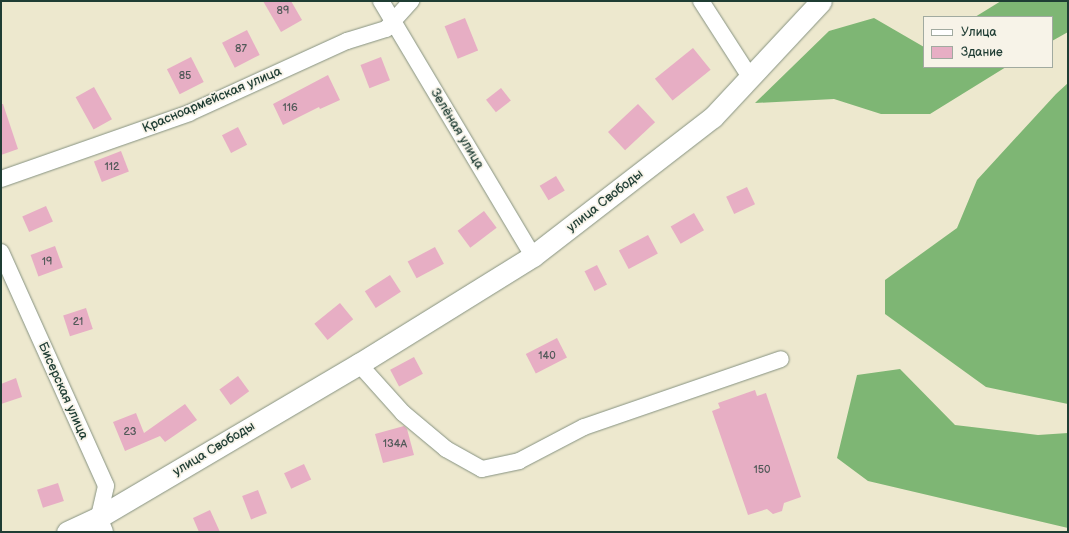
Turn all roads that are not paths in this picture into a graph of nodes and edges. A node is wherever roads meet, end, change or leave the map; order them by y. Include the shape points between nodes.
1 (381, 1) edge
2 (411, 1) edge
3 (701, 1) edge
4 (821, 1) edge
5 (393, 22) junction
6 (750, 77) junction
7 (1, 179) edge
8 (1, 252) edge
9 (533, 256) junction
10 (781, 359) dead end
11 (359, 364) junction
12 (102, 524) edge
13 (67, 532) edge

1 - 5 street, Зелёная улица
2 - 5 street, Красноармейская улица
3 - 6 street
4 - 6 street, улица Свободы
5 - 7 street, Красноармейская улица via 386,29 347,41 189,113
5 - 9 street, Зелёная улица
6 - 9 street, улица Свободы via 713,117
8 - 12 street, Бисерская улица via 106,486
9 - 11 street, улица Свободы
10 - 11 street via 584,427 519,461 482,469 446,449 403,413
11 - 12 street, улица Свободы
12 - 13 street, улица Свободы

